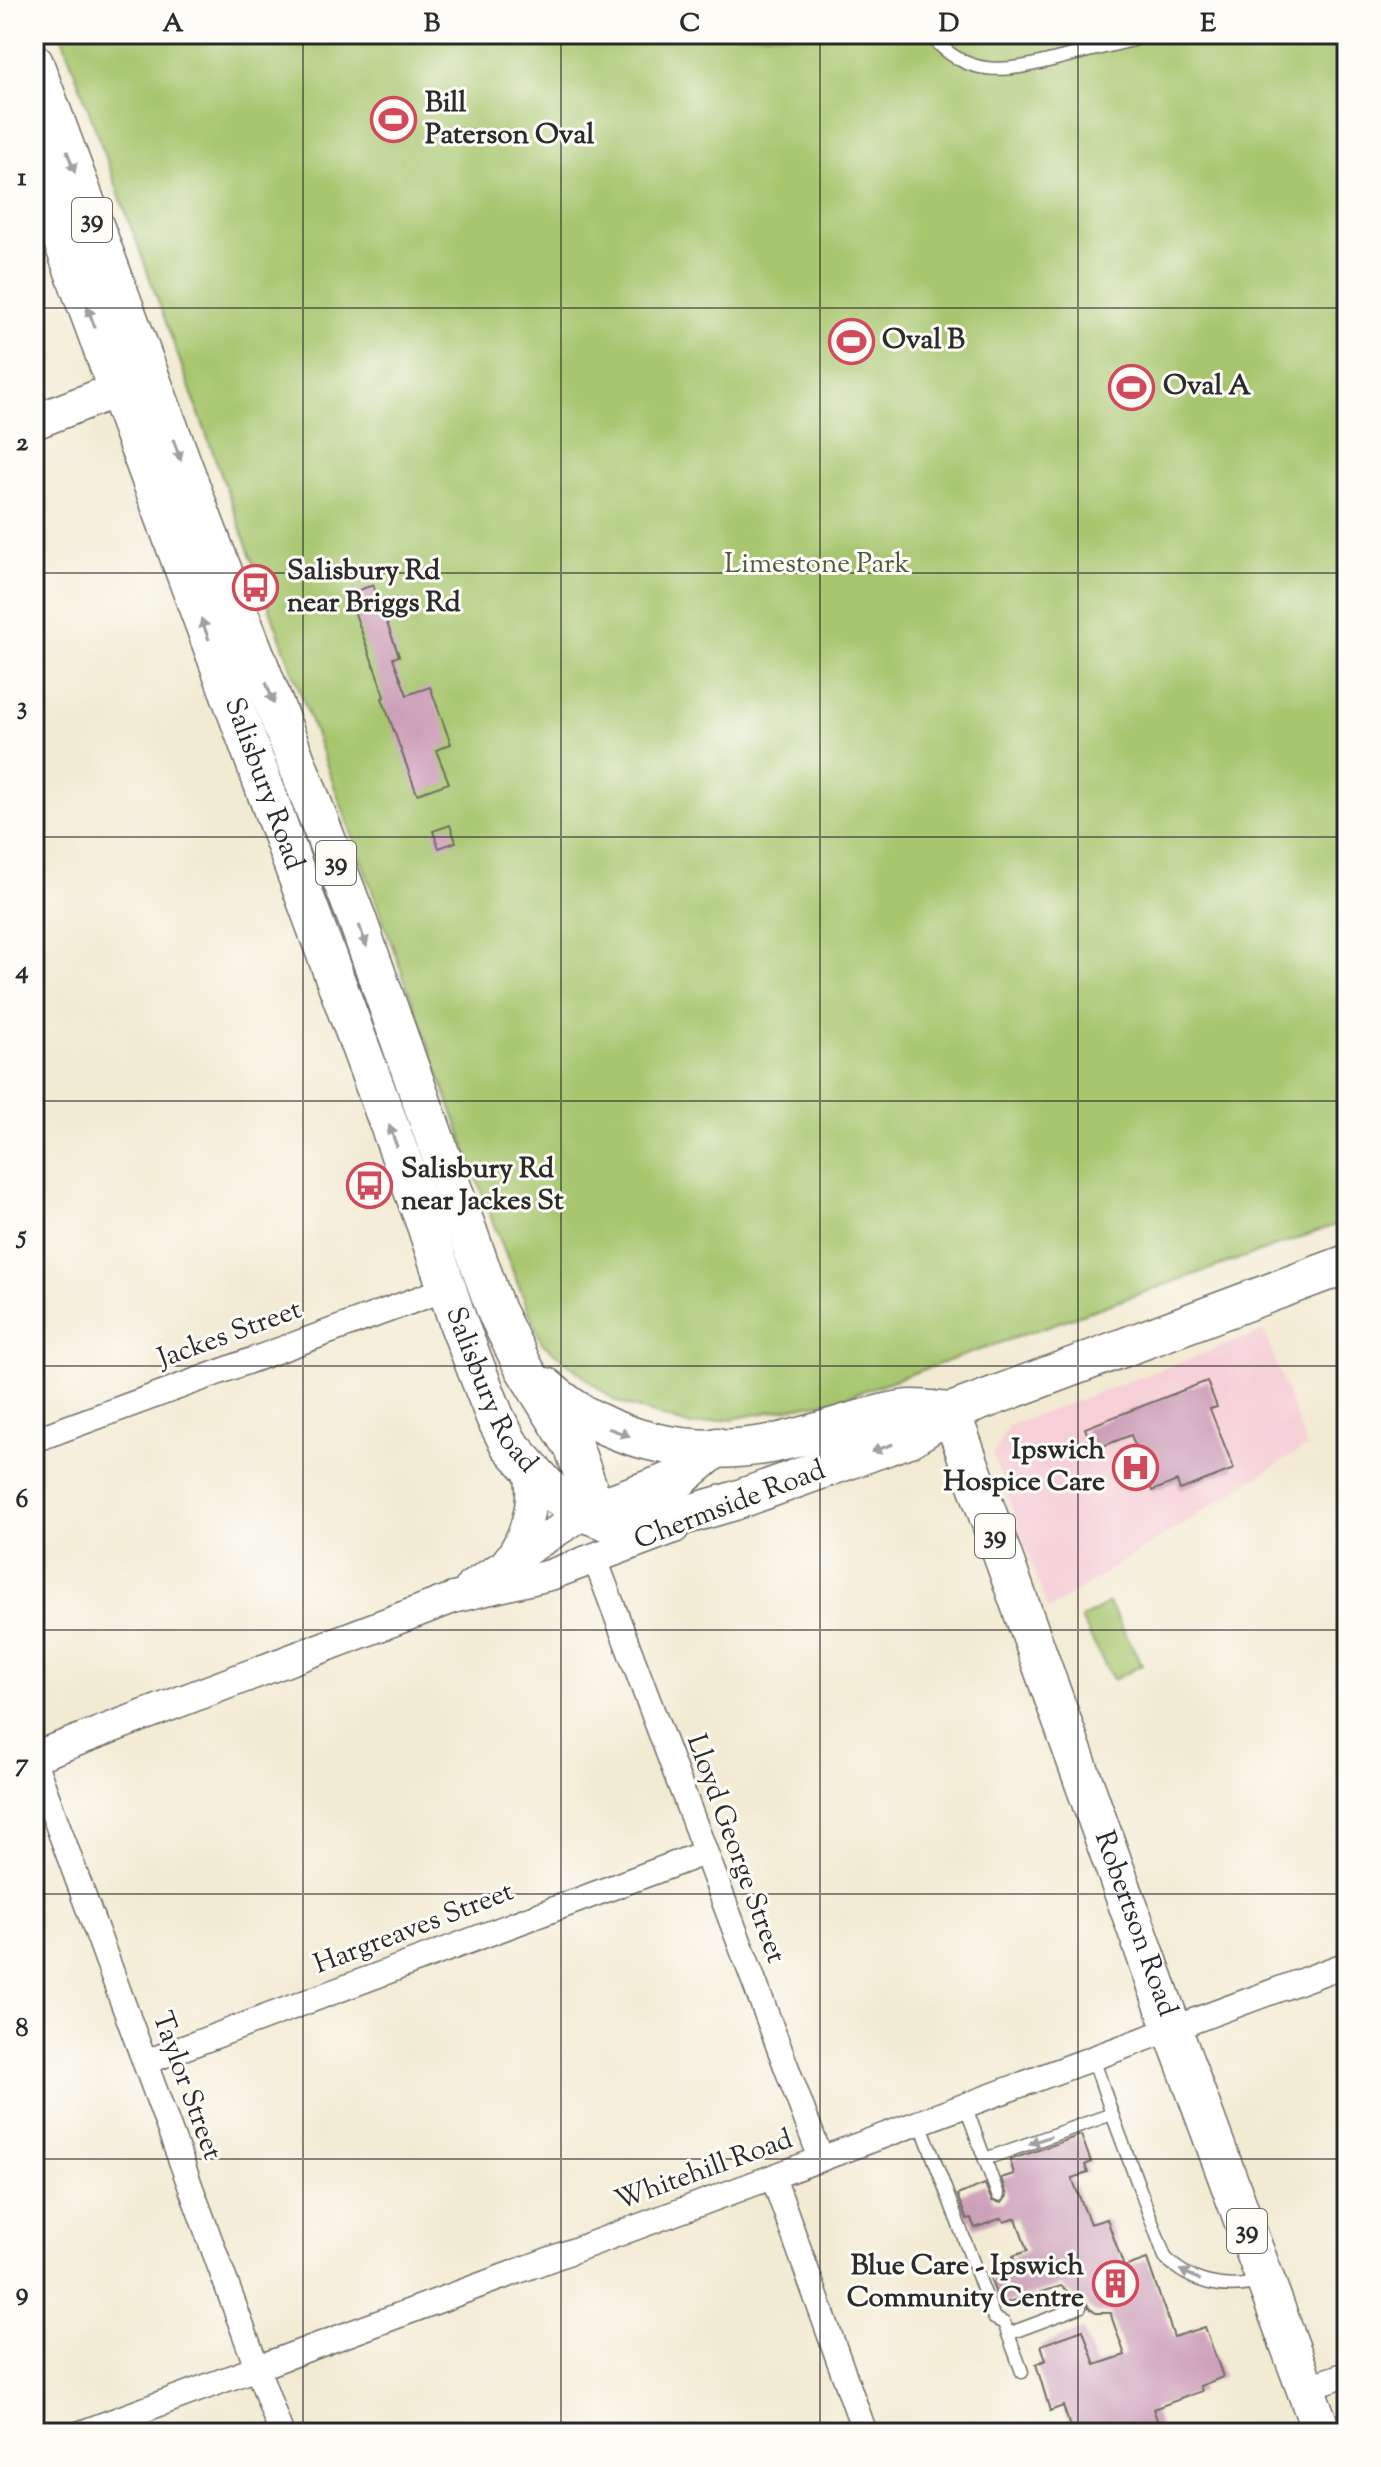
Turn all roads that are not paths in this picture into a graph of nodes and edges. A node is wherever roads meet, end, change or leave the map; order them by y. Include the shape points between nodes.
1 (930, 34) edge
2 (1147, 34) edge
3 (34, 63) edge
4 (34, 163) edge
5 (134, 384) junction
6 (34, 422) edge
7 (1347, 1264) edge
8 (483, 1277) junction
9 (448, 1288) junction
10 (515, 1351) junction
11 (951, 1412) junction
12 (34, 1440) edge
13 (722, 1447) junction
14 (528, 1468) junction
15 (734, 1501) junction
16 (585, 1513) junction
17 (595, 1559) junction
18 (503, 1576) junction
19 (34, 1759) edge
20 (704, 1853) junction
21 (1345, 1970) edge
22 (1172, 2028) junction
23 (1093, 2058) junction
24 (146, 2062) junction
25 (965, 2105) junction
26 (1112, 2114) junction
27 (920, 2122) junction
28 (821, 2159) junction
29 (985, 2159) junction
30 (773, 2177) junction
31 (998, 2195) dead end
32 (1265, 2279) junction
33 (1080, 2307) dead end
34 (1008, 2334) junction
35 (257, 2368) junction
36 (1022, 2372) dead end
37 (1347, 2374) edge
38 (1305, 2388) junction
39 (81, 2433) edge
40 (281, 2433) edge
41 (865, 2433) edge
42 (1322, 2433) edge

1 - 2 lane via 951,56 981,68 1014,70
3 -> 5 main road, Salisbury Road / 39
5 -> 4 main road, Salisbury Road / 39
5 - 6 main road
5 -> 8 main road, Salisbury Road / 39 via 357,919
9 -> 5 main road, Salisbury Road / 39
7 - 11 main road, Chermside Road
8 - 9 main road
8 - 10 main road, Salisbury Road / 39
9 - 12 street, Jackes Street
9 - 14 main road, Salisbury Road / 39 via 495,1417
10 -> 13 main road, Salisbury Road / 39 via 561,1400 609,1430 665,1445
10 - 16 main road, Salisbury Road via 574,1448 589,1491
11 - 13 main road, Chermside Road / 39 via 904,1409 772,1443
11 -> 15 main road, Chermside Road / 39 via 909,1438
11 - 22 main road, Robertson Road / 39
13 - 16 main road, Chermside Road via 680,1478
14 - 16 main road, Salisbury Road / 39
14 - 18 street via 531,1502
15 - 16 main road, Salisbury Road / 39 via 650,1523 609,1522
15 - 17 street, Chermside Road
16 - 18 street, Chermside Road
17 - 18 street, Chermside Road via 550,1575
17 - 20 street, Lloyd George Street
18 - 19 street, Chermside Road
19 - 24 street, Taylor Street
20 - 24 street, Hargreaves Street
20 - 28 street, Lloyd George Street
21 - 22 street, Whitehill Road
22 - 23 street, Whitehill Road
22 - 32 main road, Robertson Road / 39
23 - 25 street, Whitehill Road
23 - 26 lane
24 - 35 street, Taylor Street
25 - 27 street, Whitehill Road
25 - 29 lane
26 -> 29 lane
32 -> 26 lane via 1247,2285 1214,2283 1174,2267 1165,2257
27 - 28 street, Whitehill Road
27 - 34 lane via 994,2318 1004,2323
28 - 30 street, Whitehill Road
29 - 31 lane
30 - 35 street, Whitehill Road
30 - 41 street
32 - 38 main road, Robertson Road / 39
33 - 34 lane
34 - 36 lane
35 - 39 street, Whitehill Road
35 - 40 street, Taylor Street
37 - 38 street
38 - 42 main road, Robertson Road / 39

